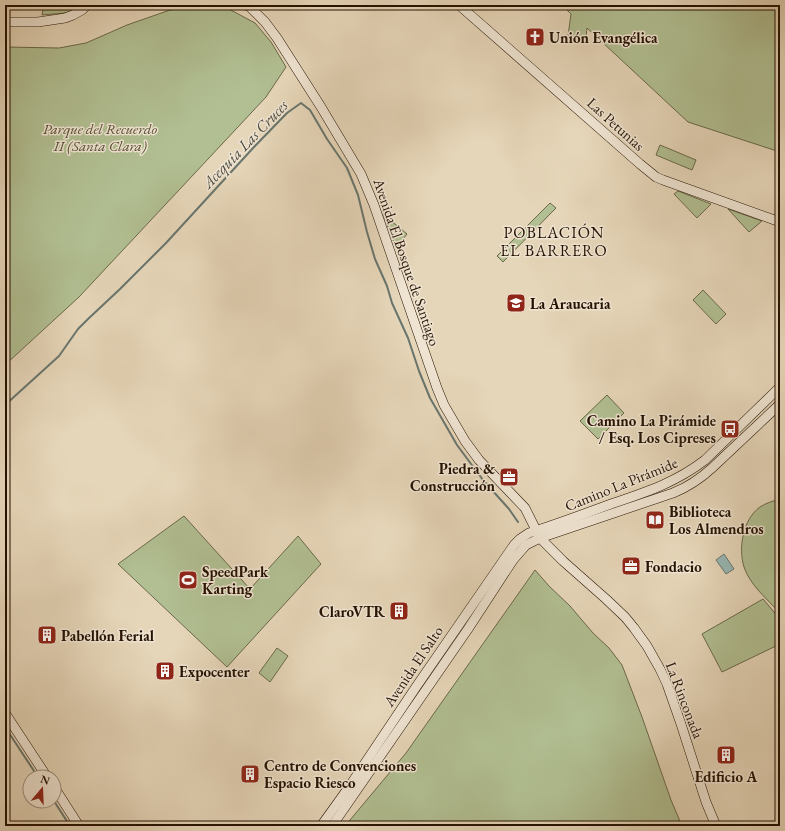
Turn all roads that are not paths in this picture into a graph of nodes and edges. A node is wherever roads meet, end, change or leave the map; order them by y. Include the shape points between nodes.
1 (87, 5) edge
2 (246, 5) edge
3 (459, 5) edge
4 (5, 22) edge
5 (780, 222) edge
6 (780, 387) edge
7 (780, 404) edge
8 (538, 534) junction
9 (5, 713) edge
10 (42, 769) edge
11 (62, 799) edge
12 (79, 826) edge
13 (321, 826) edge
14 (332, 826) edge
15 (716, 826) edge

1 - 4 street via 65,18 38,22
2 - 8 street, Avenida El Bosque de Santiago via 265,22 277,38 365,181 444,404 479,460 525,508
3 - 5 street, Las Petunias via 656,177
6 - 8 street, Camino La Pirámide via 713,452 688,472 656,488
7 - 8 street, Camino La Pirámide via 705,475 682,490
8 - 13 street, Avenida El Salto via 529,533 514,545
8 - 14 street, Avenida El Salto via 513,560
8 - 15 street, La Rinconada via 563,561 625,617 647,646 667,684
9 - 10 street
11 - 12 street

